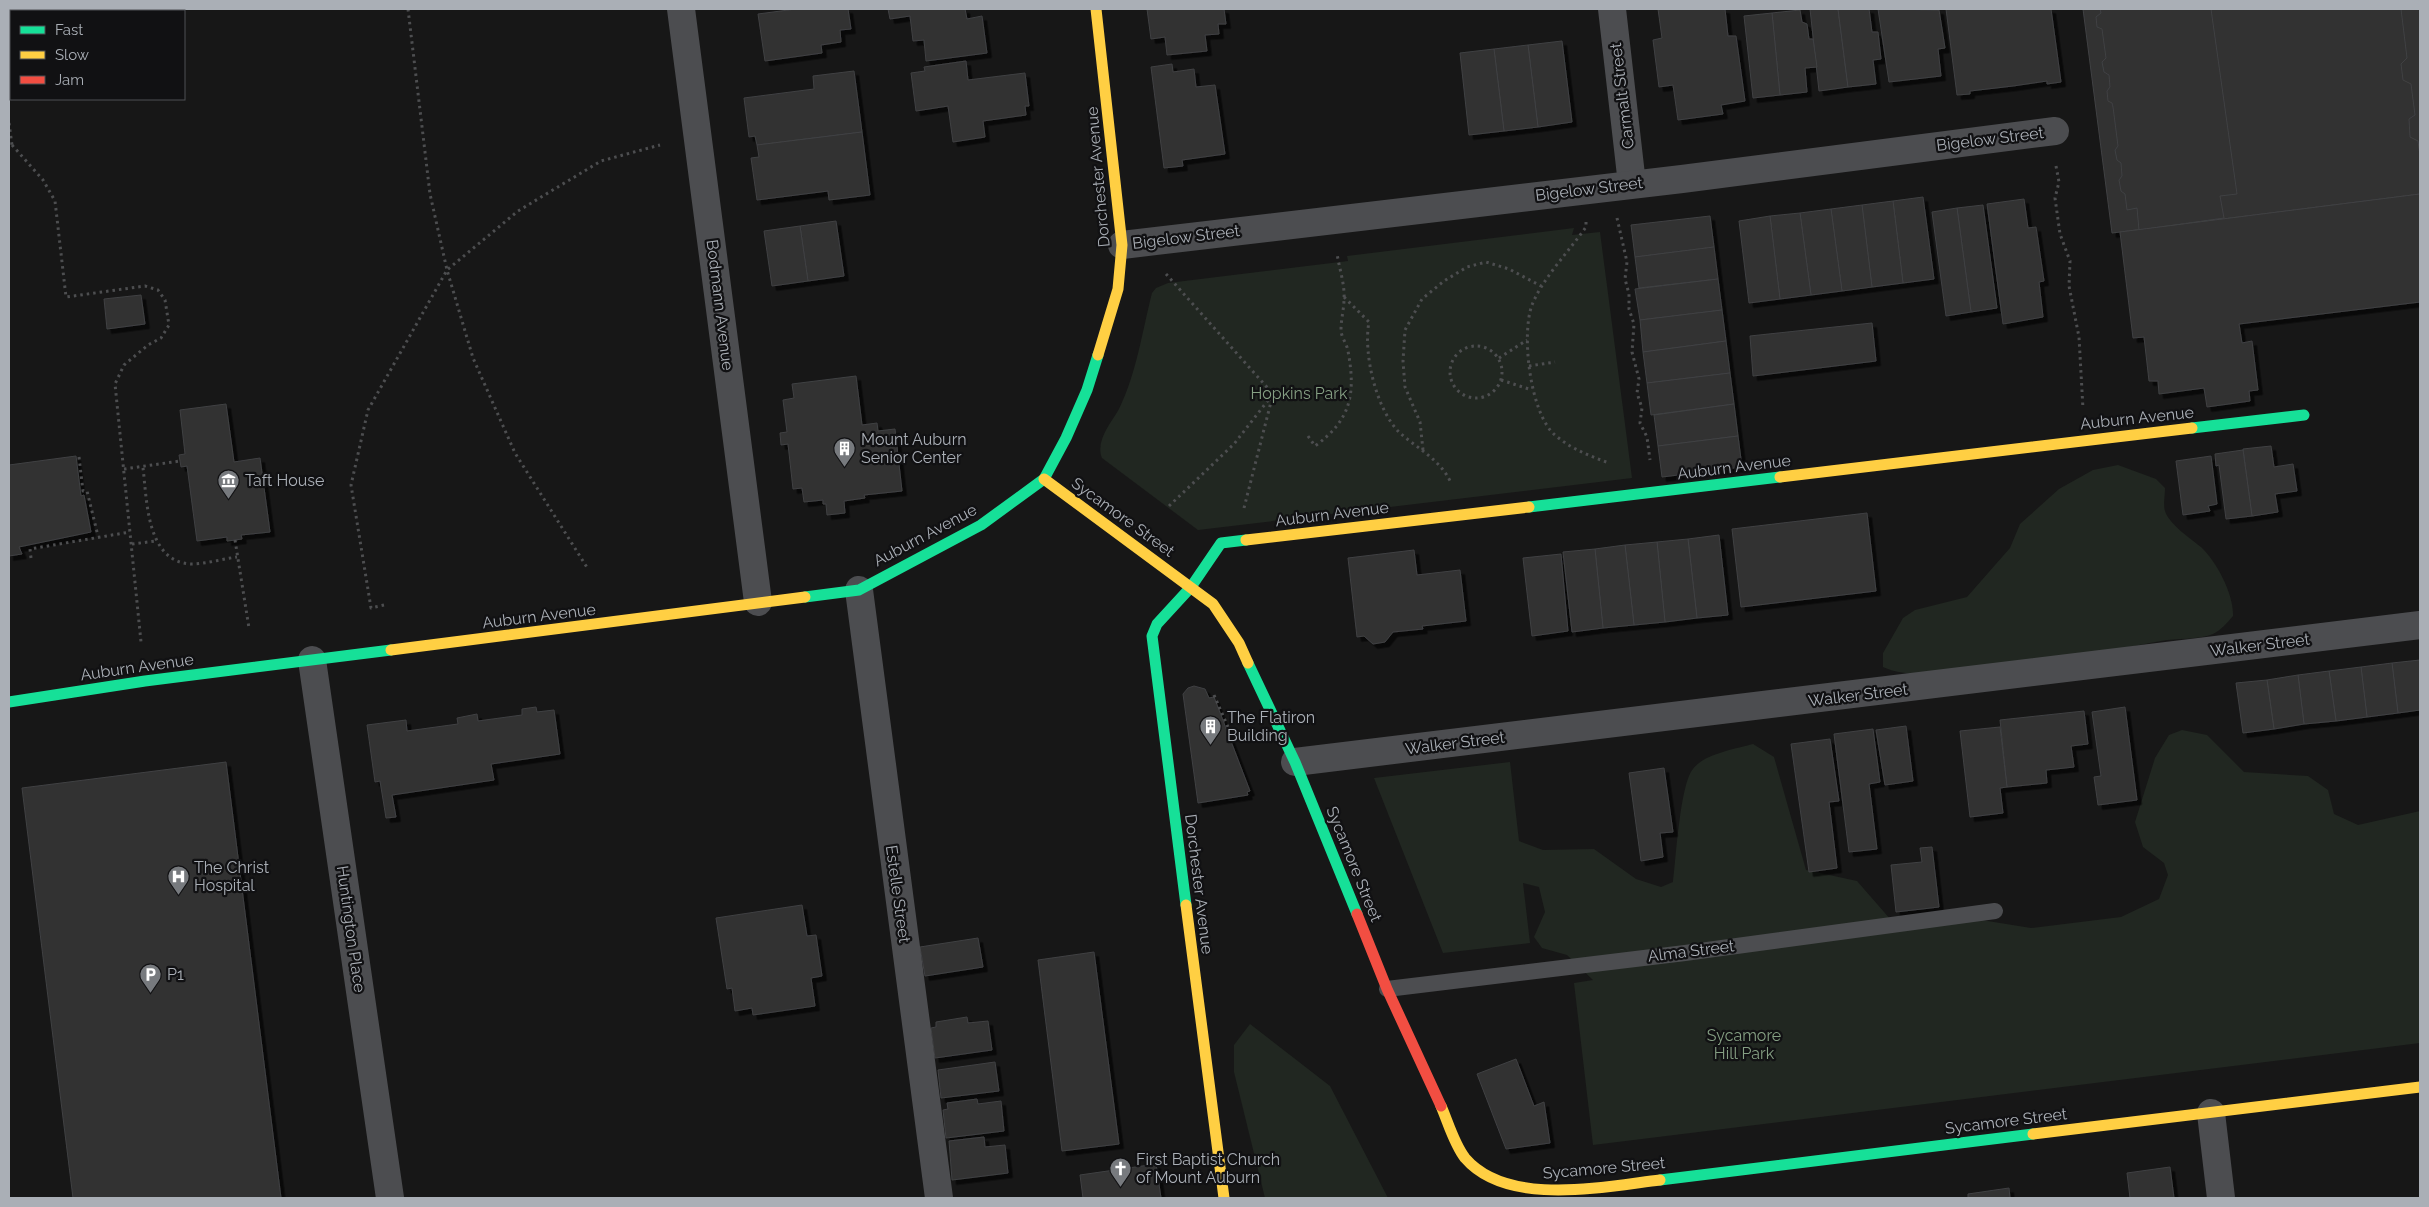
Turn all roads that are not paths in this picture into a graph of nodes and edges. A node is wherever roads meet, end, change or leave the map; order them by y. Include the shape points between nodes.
1 (681, 9) edge
2 (1096, 9) edge
3 (1612, 9) edge
4 (2055, 131) dead end
5 (1632, 184) junction
6 (1122, 245) junction
7 (2304, 415) dead end
8 (1044, 479) junction
9 (1191, 587) junction
10 (859, 590) junction
11 (758, 602) junction
12 (2420, 625) edge
13 (312, 660) junction
14 (9, 702) edge
15 (1295, 762) junction
16 (1995, 911) dead end
17 (1387, 990) junction
18 (2420, 1087) edge
19 (2211, 1112) junction
20 (390, 1198) edge
21 (938, 1198) edge
22 (1224, 1198) edge
23 (2221, 1198) edge

1 - 11 street, Bodmann Avenue
2 - 6 main road, Dorchester Avenue
3 - 5 street, Carmalt Street
4 - 5 street, Bigelow Street
5 - 6 street, Bigelow Street
6 - 8 main road, Dorchester Avenue via 1118,289 1087,390
7 - 9 main road, Auburn Avenue via 1221,543
8 - 9 main road, Sycamore Street
8 - 10 main road, Auburn Avenue via 981,525
9 - 15 main road, Sycamore Street via 1213,604 1239,643
9 - 22 main road, Dorchester Avenue via 1157,624 1152,645
10 - 11 main road, Auburn Avenue
10 - 21 street, Estelle Street
11 - 13 main road, Auburn Avenue
12 - 15 street, Walker Street
13 - 14 main road, Auburn Avenue
13 - 20 street, Huntington Place
15 - 17 main road, Sycamore Street
16 - 17 lane, Alma Street
17 - 19 main road, Sycamore Street via 1464,1158 1484,1177 1504,1186 1538,1191 1644,1182
18 - 19 main road, Sycamore Street
19 - 23 street

